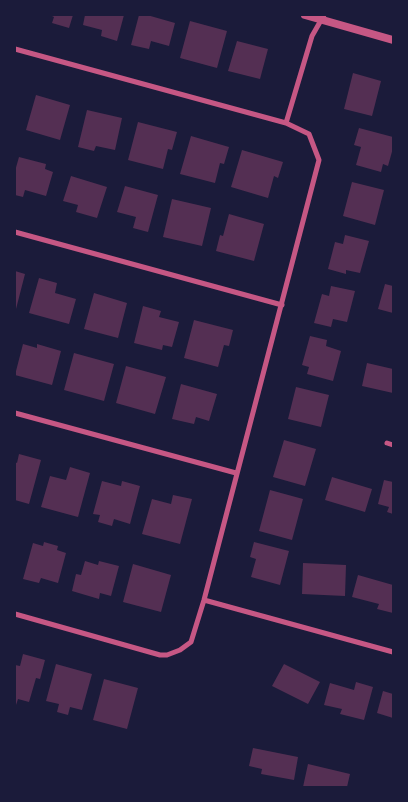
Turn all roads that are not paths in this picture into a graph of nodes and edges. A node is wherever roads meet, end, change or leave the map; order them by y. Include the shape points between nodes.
1 (305, 15) edge
2 (323, 17) edge
3 (393, 40) edge
4 (15, 49) edge
5 (286, 124) junction
6 (15, 232) edge
7 (282, 305) junction
8 (15, 414) edge
9 (387, 443) dead end
10 (393, 445) edge
11 (236, 473) junction
12 (204, 600) junction
13 (15, 614) edge
14 (393, 652) edge

1 - 2 street
2 - 3 street
2 - 5 street via 312,36
4 - 5 street
5 - 7 street via 309,134 319,160
6 - 7 street
7 - 11 street
8 - 11 street
9 - 10 street
11 - 12 street
12 - 13 street via 190,642 174,653 160,655
12 - 14 street

